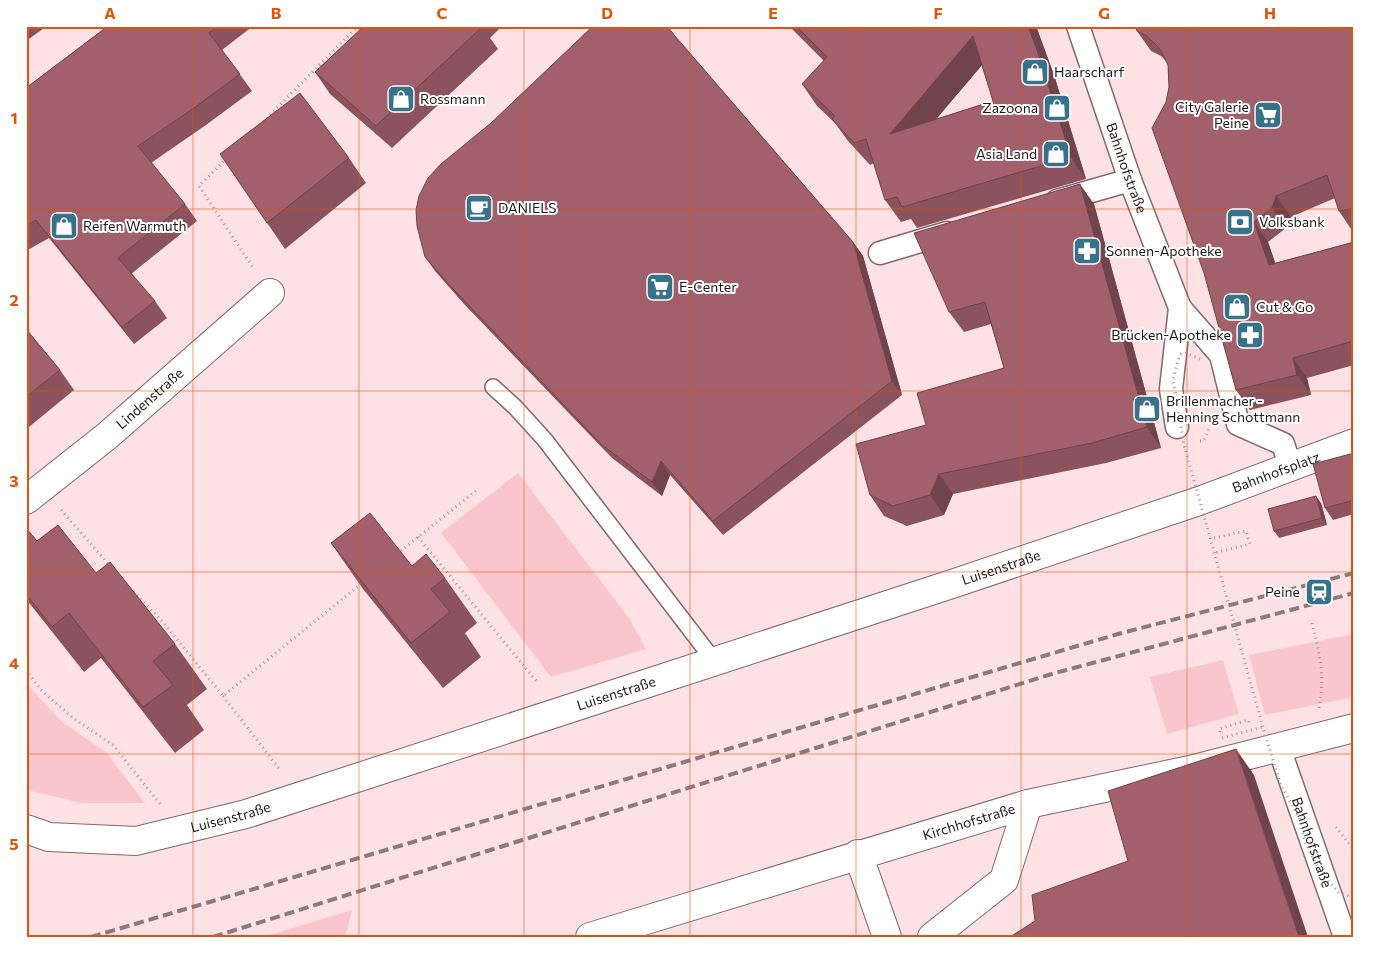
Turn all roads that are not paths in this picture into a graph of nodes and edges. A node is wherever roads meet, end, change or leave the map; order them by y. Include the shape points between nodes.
1 (1078, 26) edge
2 (1130, 180) junction
3 (1037, 207) edge
4 (963, 229) edge
5 (880, 253) dead end
6 (270, 294) road end
7 (1180, 308) junction
8 (492, 387) dead end
9 (1177, 427) dead end
10 (1354, 442) edge
11 (1290, 465) junction
12 (34, 494) edge
13 (1198, 501) joint
14 (715, 662) junction
15 (1354, 728) edge
16 (1290, 745) junction
17 (1028, 804) junction
18 (26, 829) edge
19 (858, 854) junction
20 (590, 937) edge
21 (887, 937) edge
22 (932, 937) edge
23 (1345, 937) edge

1 - 2 street, Bahnhofstraße
2 - 3 street
2 - 7 street, Bahnhofstraße
4 - 5 street
6 - 12 street, Lindenstraße
7 - 9 street, Bahnhofstraße via 1171,389
7 - 11 street, Bahnhofstraße via 1221,356 1238,424 1283,444
8 - 14 lane via 545,440
10 - 11 street, Bahnhofsplatz
11 - 13 street, Bahnhofsplatz
13 - 14 street, Luisenstraße
14 - 18 street, Luisenstraße via 246,814 136,841 49,837
15 - 16 street, Kirchhofstraße
16 - 17 street, Kirchhofstraße via 1182,772
16 - 23 street, Bahnhofstraße
17 - 19 street, Kirchhofstraße
17 - 22 street via 1004,880
19 - 20 street, Kirchhofstraße
19 - 21 street

